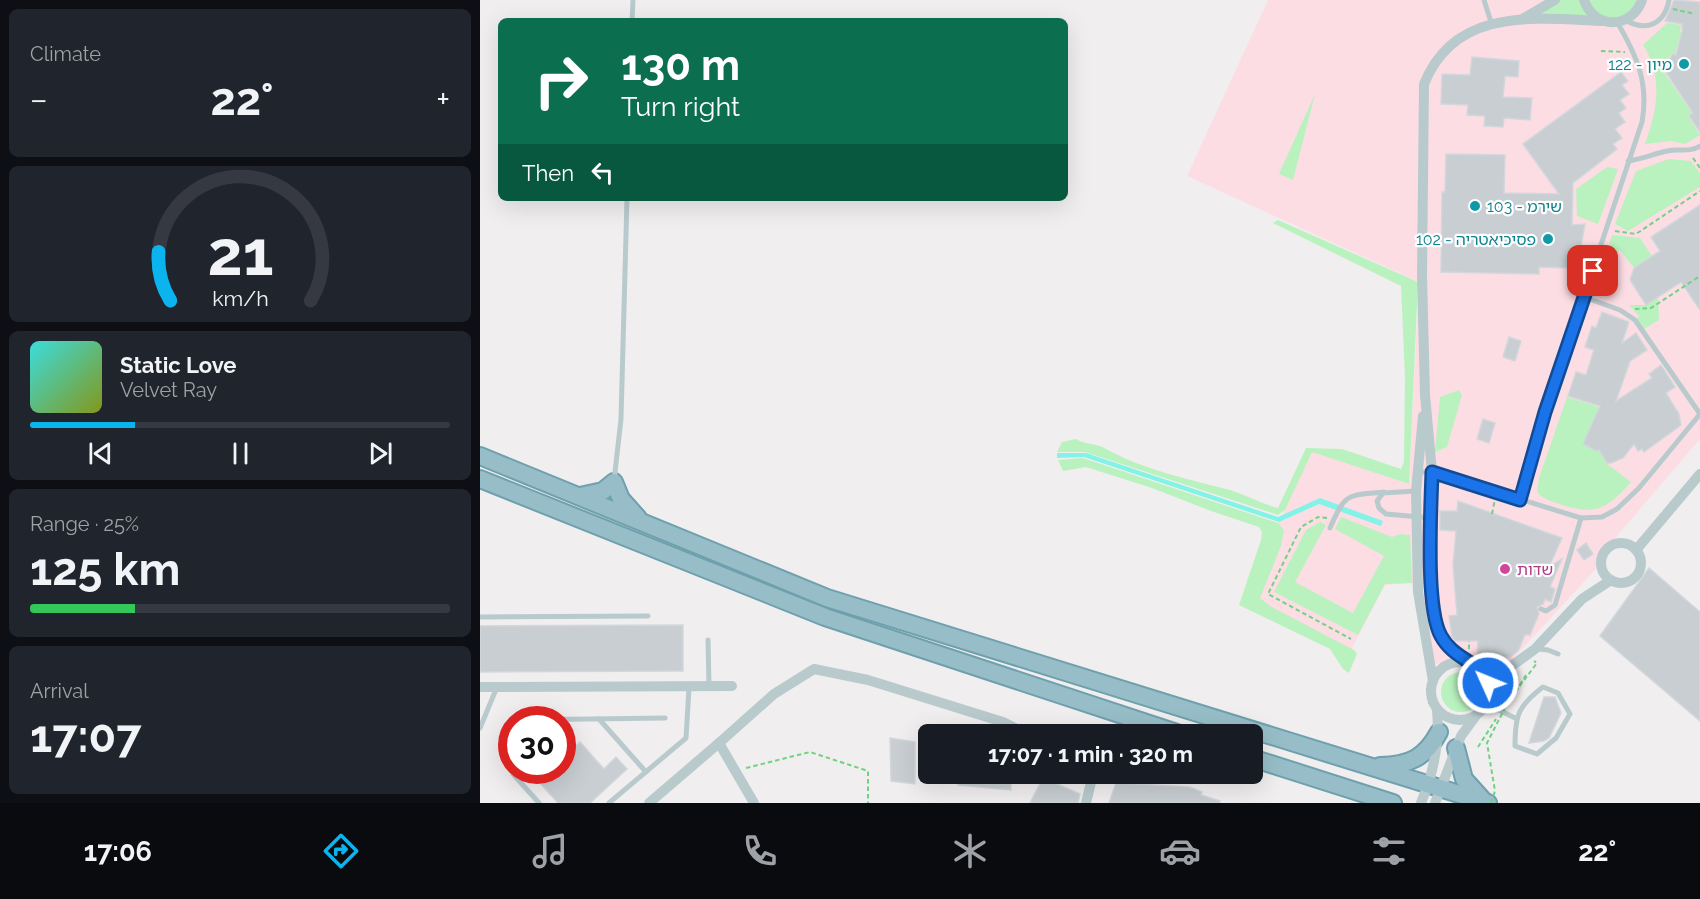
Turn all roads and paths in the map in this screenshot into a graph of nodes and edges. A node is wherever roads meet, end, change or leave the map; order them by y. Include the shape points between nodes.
1 (633, 0) edge
2 (1484, 0) edge
3 (1555, 0) edge
4 (1584, 0) edge
5 (1642, 0) edge
6 (1669, 0) edge
7 (1668, 8) junction
8 (1695, 14) dead end
9 (632, 18) edge
10 (1524, 18) junction
11 (1603, 21) junction
12 (1621, 21) junction
13 (1492, 25) junction
14 (1601, 51) dead end
15 (1635, 52) junction
16 (1700, 146) edge
17 (1688, 151) junction
18 (1628, 161) junction
19 (1700, 168) edge
20 (1700, 191) edge
21 (627, 201) edge
22 (1606, 230) junction
23 (1700, 276) edge
24 (1584, 297) junction
25 (1620, 310) junction
26 (1425, 395) junction
27 (1700, 414) edge
28 (480, 456) edge
29 (1417, 472) junction
30 (1432, 472) junction
31 (1700, 474) edge
32 (480, 478) edge
33 (614, 482) junction
34 (1416, 491) junction
35 (1385, 492) junction
36 (1496, 493) junction
37 (577, 496) junction
38 (1520, 500) junction
39 (1492, 513) dead end
40 (1335, 517) junction
41 (1416, 518) junction
42 (1431, 518) junction
43 (1581, 518) junction
44 (651, 526) junction
45 (1330, 528) dead end
46 (1636, 550) junction
47 (1611, 580) junction
48 (1541, 609) dead end
49 (648, 616) dead end
50 (480, 617) edge
51 (1351, 639) dead end
52 (708, 640) dead end
53 (1535, 649) junction
54 (1558, 654) dead end
55 (1465, 662) junction
56 (1527, 676) dead end
57 (1433, 681) junction
58 (1488, 683) junction
59 (1522, 685) junction
60 (732, 686) dead end
61 (480, 687) edge
62 (497, 687) junction
63 (709, 687) junction
64 (689, 688) junction
65 (1527, 688) dead end
66 (1486, 704) junction
67 (1437, 710) junction
68 (1474, 717) junction
69 (664, 718) dead end
70 (1515, 718) junction
71 (599, 719) junction
72 (576, 720) edge
73 (1007, 724) edge
74 (1151, 724) edge
75 (480, 728) edge
76 (1439, 732) junction
77 (719, 743) junction
78 (1456, 748) junction
79 (1263, 762) edge
80 (1371, 767) junction
81 (735, 771) junction
82 (646, 772) junction
83 (522, 784) edge
84 (1091, 784) edge
85 (1435, 792) edge
86 (1369, 798) edge
87 (539, 803) edge
88 (609, 803) edge
89 (649, 803) edge
90 (754, 803) edge
91 (868, 803) edge
92 (1086, 803) edge
93 (1393, 803) edge
94 (1421, 803) edge
95 (1488, 803) edge

1 - 9 lane
2 - 13 lane
3 - 10 street
4 - 11 street via 1591,14
5 - 12 street via 1637,11
6 - 7 lane
7 - 8 path
7 - 12 lane via 1650,26 1638,27
10 - 11 street
10 - 13 street
11 - 12 street
12 - 15 lane
13 - 26 street via 1469,31 1446,46 1424,84
14 - 15 path
15 - 18 lane via 1646,103
16 - 17 lane
17 - 18 lane via 1669,150
17 - 19 path
18 - 22 lane
20 - 22 path via 1636,234
21 - 33 lane via 621,419
22 - 24 lane
23 - 25 path via 1651,308
24 - 25 lane
24 - 38 lane
25 - 27 lane via 1635,320
26 - 29 street
26 - 30 street
27 - 43 lane via 1622,505 1602,517
28 - 37 highway
29 - 30 lane
29 - 34 street
30 - 36 lane
30 - 42 street
31 - 46 street
32 - 74 highway via 825,617
33 - 37 highway via 603,491
33 - 44 highway via 621,499 636,517
34 - 35 lane
34 - 41 street
35 - 40 lane via 1350,496 1341,503
35 - 41 lane via 1377,501 1382,512
36 - 38 lane
36 - 39 path
37 - 44 highway
38 - 43 lane
40 - 45 lane
40 - 51 path via 1318,517 1301,527 1268,594
41 - 42 lane
41 - 57 street via 1418,592
42 - 55 street via 1435,625 1445,644
43 - 48 lane via 1555,605 1546,611
44 - 80 highway via 827,598
46 - 47 street via 1641,566 1635,577 1624,582
46 - 47 street via 1622,543 1604,552 1601,565
47 - 53 street via 1582,598
49 - 50 lane
52 - 63 lane
53 - 54 lane
53 - 58 street
55 - 57 street via 1446,666
55 - 58 street via 1478,668
56 - 59 path
57 - 67 street via 1431,696
58 - 66 street
59 - 65 path
59 - 95 path, bridge via 1487,743 1495,791
60 - 63 street
61 - 62 street
62 - 64 street
62 - 75 lane
63 - 64 street
64 - 82 lane via 686,738
66 - 68 street
66 - 70 lane
67 - 68 street via 1455,720
67 - 76 street
68 - 78 street
69 - 71 lane
70 - 70 lane via 1515,746 1537,754 1556,738 1570,714 1558,693 1543,687 1527,699
71 - 72 lane
71 - 82 lane
73 - 77 street via 868,680 814,669 774,694
76 - 80 highway via 1424,755 1413,762
76 - 85 street
77 - 81 street
77 - 89 street
78 - 85 street
78 - 95 highway via 1460,771 1468,786
79 - 86 highway
80 - 85 highway
81 - 90 street
81 - 91 path via 810,752 868,771
82 - 88 lane
83 - 87 lane
84 - 92 street
85 - 94 street
85 - 95 highway
86 - 93 highway

